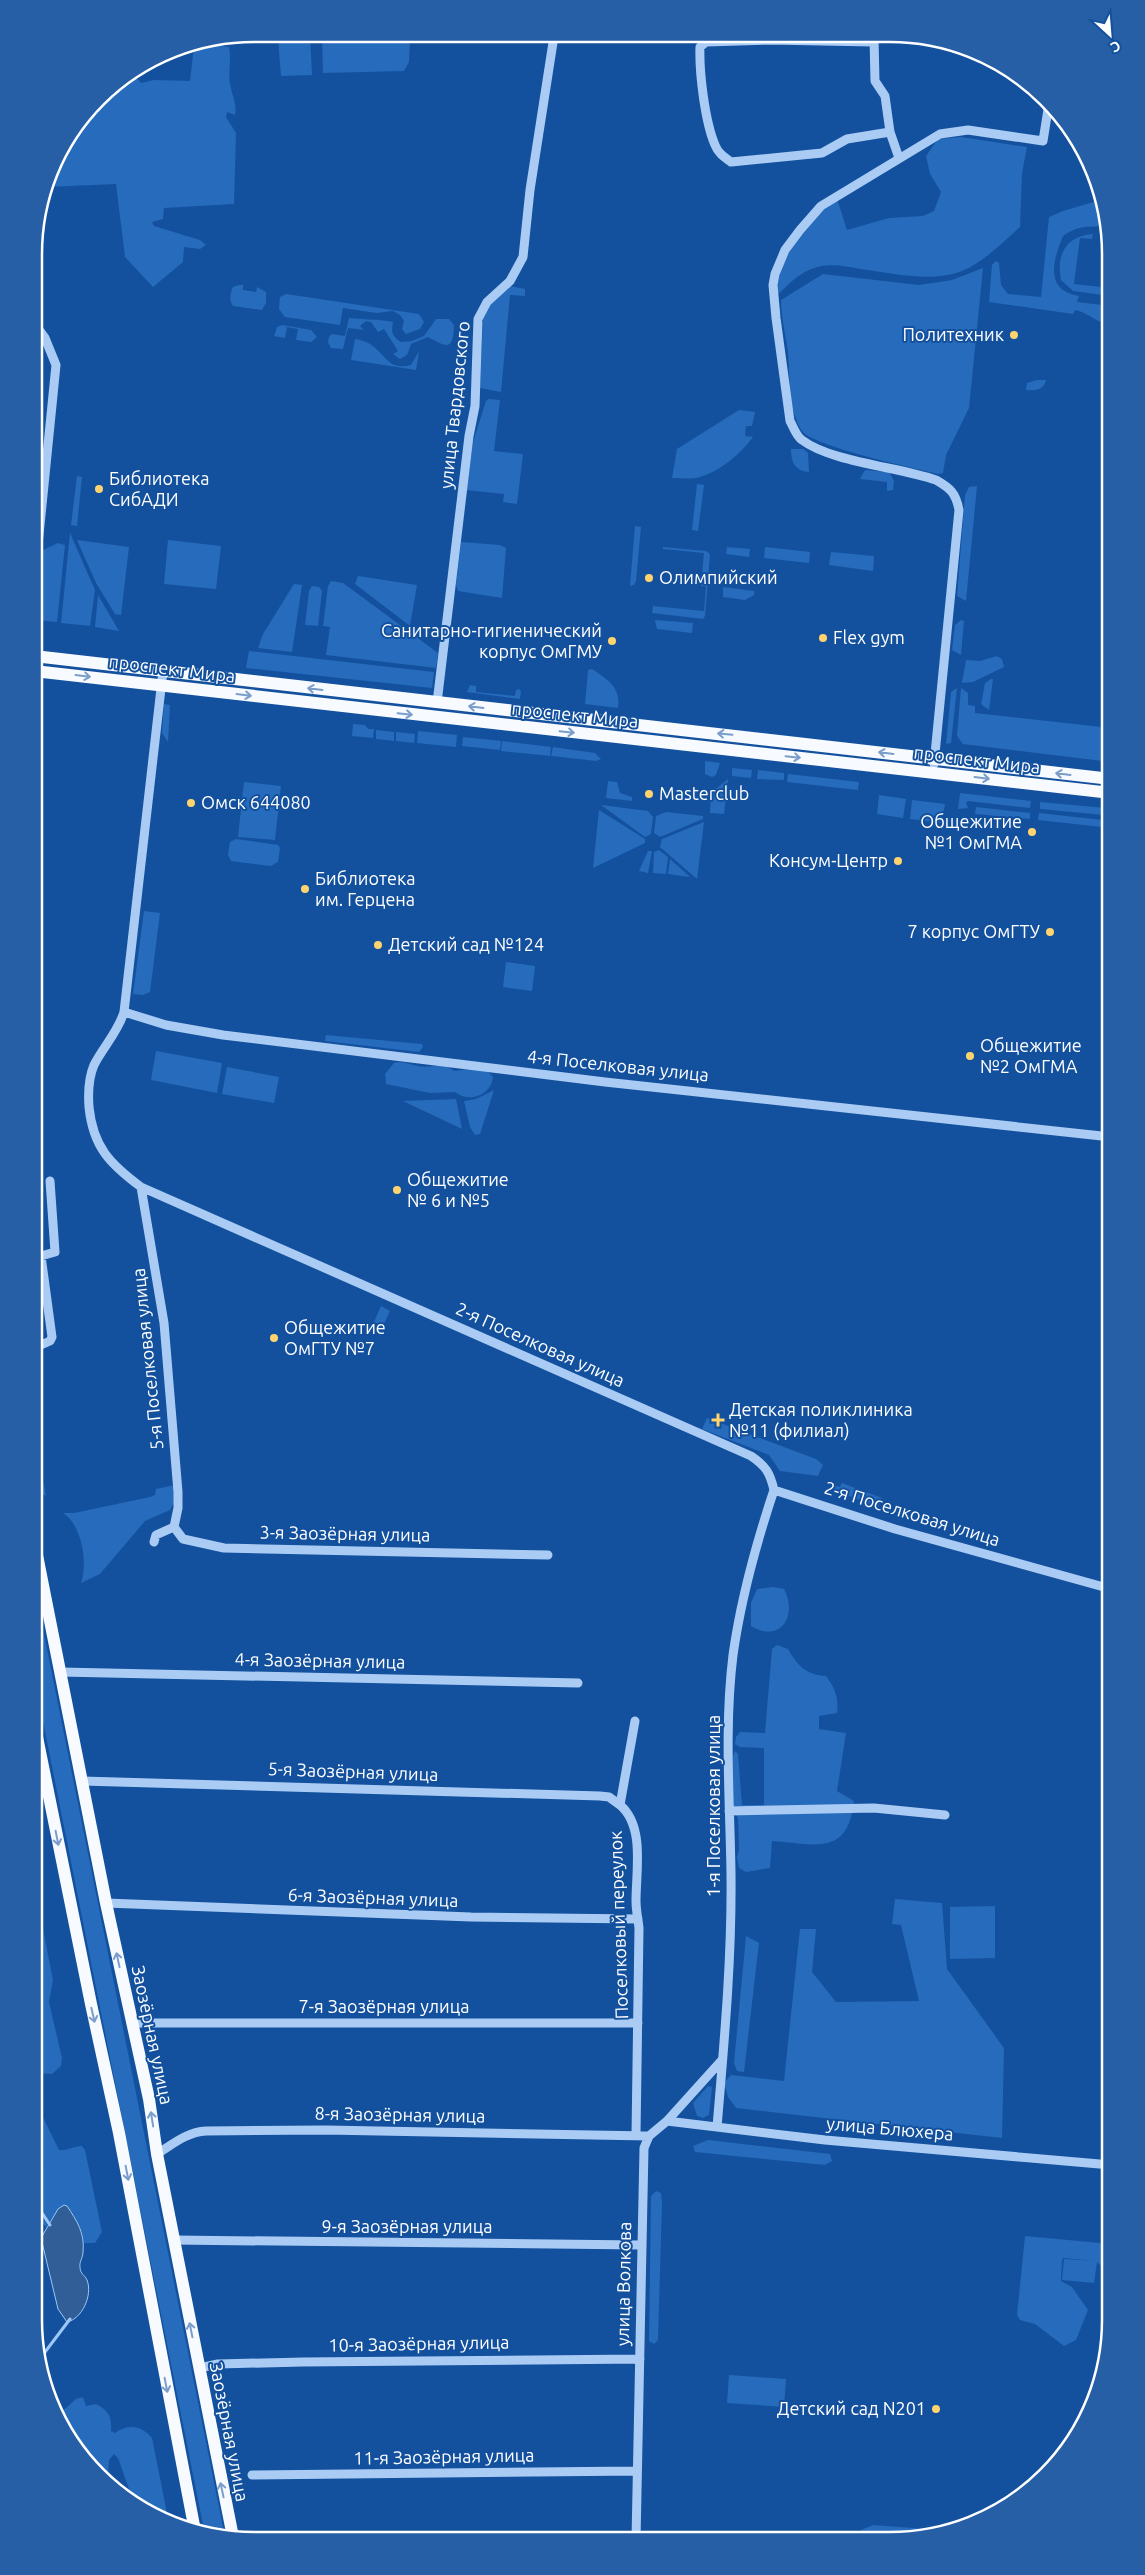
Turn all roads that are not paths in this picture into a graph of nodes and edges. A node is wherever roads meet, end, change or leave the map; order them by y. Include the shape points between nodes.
1 (553, 42) edge
2 (706, 42) edge
3 (874, 42) edge
4 (1048, 112) edge
5 (890, 132) junction
6 (899, 158) junction
7 (42, 334) edge
8 (42, 505) edge
9 (42, 657) edge
10 (42, 671) edge
11 (163, 671) junction
12 (161, 685) junction
13 (437, 703) junction
14 (934, 759) junction
15 (934, 773) junction
16 (1102, 778) edge
17 (1102, 793) edge
18 (124, 1012) junction
19 (1102, 1136) edge
20 (50, 1181) dead end
21 (141, 1187) junction
22 (42, 1256) edge
23 (42, 1263) edge
24 (42, 1344) edge
25 (774, 1490) junction
26 (174, 1527) junction
27 (154, 1542) dead end
28 (548, 1555) dead end
29 (42, 1579) edge
30 (1102, 1586) edge
31 (61, 1672) junction
32 (578, 1683) dead end
33 (635, 1721) dead end
34 (42, 1762) edge
35 (82, 1781) junction
36 (620, 1805) junction
37 (728, 1811) junction
38 (945, 1814) dead end
39 (106, 1903) junction
40 (638, 1919) junction
41 (131, 2023) junction
42 (638, 2023) junction
43 (722, 2060) junction
44 (668, 2121) junction
45 (717, 2128) junction
46 (636, 2135) junction
47 (649, 2136) junction
48 (157, 2154) junction
49 (1102, 2164) edge
50 (174, 2240) junction
51 (640, 2245) junction
52 (640, 2358) junction
53 (199, 2368) junction
54 (638, 2471) junction
55 (252, 2475) dead end
56 (193, 2523) edge
57 (231, 2531) edge
58 (636, 2532) edge

1 - 13 street, улица Твардовского via 523,257 510,281 488,302 478,319 475,406
2 - 5 street via 700,47 700,64 710,127 715,146 721,156 731,162 822,153 846,139
3 - 5 street via 875,81 885,96
4 - 6 street via 1043,141 968,130 940,134
5 - 6 street
6 - 14 street via 821,206 800,230 785,250 775,274 774,303 790,421 802,440 827,452 936,480 949,487 956,496 959,510
7 - 8 street via 56,365
9 - 11 main road, проспект Мира
10 -> 12 main road, проспект Мира
11 - 12 street, 2-я Поселковая улица
13 -> 11 main road, проспект Мира
12 -> 15 main road, проспект Мира
12 - 18 street, 2-я Поселковая улица
14 -> 13 main road, проспект Мира
14 - 15 street
16 -> 14 main road, проспект Мира
15 -> 17 main road, проспект Мира
18 - 19 street, 4-я Поселковая улица via 166,1026 223,1035 605,1082
18 - 21 street, 2-я Поселковая улица via 121,1023 92,1072 88,1091 90,1115 99,1148 124,1175
20 - 22 street via 55,1252
21 - 25 street, 2-я Поселковая улица via 751,1456 764,1465
21 - 26 street, 5-я Поселковая улица via 164,1323 178,1492
23 - 24 street via 52,1337
25 - 30 street, 2-я Поселковая улица via 886,1526
25 - 37 street, 1-я Поселковая улица via 747,1577 733,1656
26 - 27 street via 156,1536
26 - 28 street, 3-я Заозёрная улица via 183,1539 224,1548
29 - 31 main road, Заозёрная улица
31 - 32 street, 4-я Заозёрная улица
31 - 35 main road, Заозёрная улица
33 - 36 street, Поселковый переулок
34 -> 56 main road via 119,2133
35 - 36 street, 5-я Заозёрная улица via 600,1796 609,1797
35 - 39 main road, Заозёрная улица
36 - 40 street, Поселковый переулок via 628,1811 636,1840
37 - 38 street via 874,1808
37 - 43 street, 1-я Поселковая улица via 731,1875
39 - 40 street, 6-я Заозёрная улица via 471,1918
41 -> 39 main road, Заозёрная улица
40 - 42 street, Поселковый переулок
41 - 42 street, 7-я Заозёрная улица
48 -> 41 main road, Заозёрная улица
42 - 46 street, Поселковый переулок
43 - 44 street
43 - 45 street, 1-я Поселковая улица
44 - 45 street, улица Блюхера
44 - 47 street
45 - 49 street, улица Блюхера
46 - 47 street, 8-я Заозёрная улица
46 - 48 street, 8-я Заозёрная улица via 206,2131 186,2136
47 - 51 street, улица Волкова via 644,2148
48 - 50 main road, Заозёрная улица
50 - 51 street, 9-я Заозёрная улица
53 -> 50 main road, Заозёрная улица
51 - 52 street, улица Волкова
52 - 53 street, 10-я Заозёрная улица via 303,2362 218,2364
52 - 54 street, улица Волкова
57 -> 53 main road, Заозёрная улица
54 - 55 street, 11-я Заозёрная улица
54 - 58 street, улица Волкова

